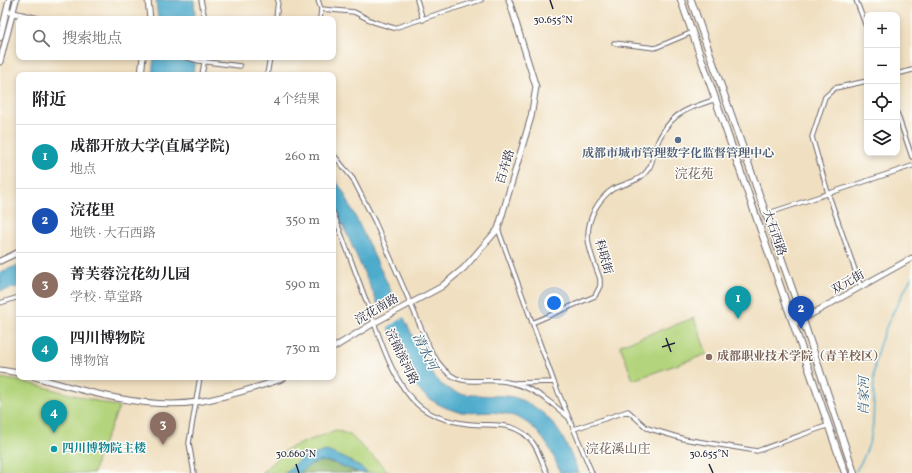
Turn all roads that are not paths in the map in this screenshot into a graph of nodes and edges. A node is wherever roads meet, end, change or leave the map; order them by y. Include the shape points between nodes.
1 (9, 0) edge
2 (16, 0) edge
3 (148, 0) edge
4 (202, 0) edge
5 (278, 0) edge
6 (318, 0) edge
7 (416, 0) edge
8 (481, 0) edge
9 (509, 0) edge
10 (681, 0) edge
11 (691, 0) edge
12 (856, 0) edge
13 (321, 9) junction
14 (10, 12) junction
15 (26, 16) edge
16 (150, 16) edge
17 (205, 16) edge
18 (276, 16) edge
19 (320, 16) edge
20 (424, 20) junction
21 (864, 21) edge
22 (693, 32) junction
23 (0, 38) edge
24 (614, 43) dead end
25 (143, 60) edge
26 (205, 60) edge
27 (210, 60) edge
28 (270, 60) edge
29 (0, 62) edge
30 (240, 66) dead end
31 (912, 70) edge
32 (141, 72) edge
33 (203, 72) edge
34 (268, 72) edge
35 (900, 73) edge
36 (864, 82) edge
37 (716, 99) junction
38 (900, 120) edge
39 (912, 157) edge
40 (336, 158) edge
41 (912, 166) edge
42 (828, 193) junction
43 (765, 214) junction
44 (336, 220) edge
45 (498, 229) junction
46 (16, 253) edge
47 (912, 258) edge
48 (0, 261) edge
49 (861, 286) junction
50 (16, 298) edge
51 (411, 302) junction
52 (0, 303) edge
53 (803, 320) junction
54 (374, 323) junction
55 (532, 323) junction
56 (794, 324) junction
57 (336, 346) edge
58 (0, 370) edge
59 (16, 373) edge
60 (46, 380) edge
61 (200, 380) edge
62 (276, 380) edge
63 (510, 382) junction
64 (554, 382) junction
65 (196, 402) junction
66 (569, 418) junction
67 (829, 425) junction
68 (574, 429) junction
69 (194, 473) edge
70 (547, 473) edge
71 (592, 473) edge
72 (845, 473) edge
73 (854, 473) edge

1 - 14 street
2 - 14 street
3 - 16 street
4 - 17 street
5 - 18 street
6 - 13 street
7 - 20 street
8 - 20 street
9 - 45 street, 百卉路 via 536,87 531,117
10 - 22 main road, 大石西路
11 - 43 main road, 大石西路
12 - 21 street
13 - 19 street
13 - 20 street via 354,12 394,28
14 - 15 street
14 - 23 street
14 - 29 street
22 - 24 street via 655,48
22 - 37 main road, 大石西路
25 - 32 street
26 - 33 street
27 - 30 street
28 - 34 street
31 - 35 street
36 - 42 street via 835,88 825,97 812,137
37 - 55 street, 科联街 via 677,114 667,124 649,169 636,180 613,190 599,202 590,218 587,236 600,279 595,296
37 - 56 main road, 大石西路
38 - 39 street
40 - 51 street via 353,179
41 - 42 street
42 - 43 street
42 - 49 street
43 - 53 main road, 大石西路
44 - 54 street, 浣锦滨河路
45 - 51 street, 百卉路 via 464,268 441,287
45 - 55 street
46 - 48 street
47 - 49 street, 双元街
49 - 53 street, 双元街
50 - 52 street
51 - 54 street, 浣花南路
51 - 63 street via 432,353 447,373 469,382
53 - 56 street, 双元街
53 - 73 main road, 大石西路
54 - 57 street, 浣花南路
54 - 70 street, 浣锦滨河路 via 403,389 419,406 435,416 448,420 470,424 492,423 521,431 533,442
55 - 64 street
56 - 67 main road, 大石西路
58 - 59 street
60 - 65 street via 98,395 164,404
61 - 65 street
62 - 65 street
63 - 64 street
63 - 66 street via 526,387 541,396
64 - 66 street
65 - 69 street via 189,443
66 - 68 street
67 - 68 street via 757,451 684,439 646,428 628,411
67 - 72 main road, 大石西路
68 - 71 street

